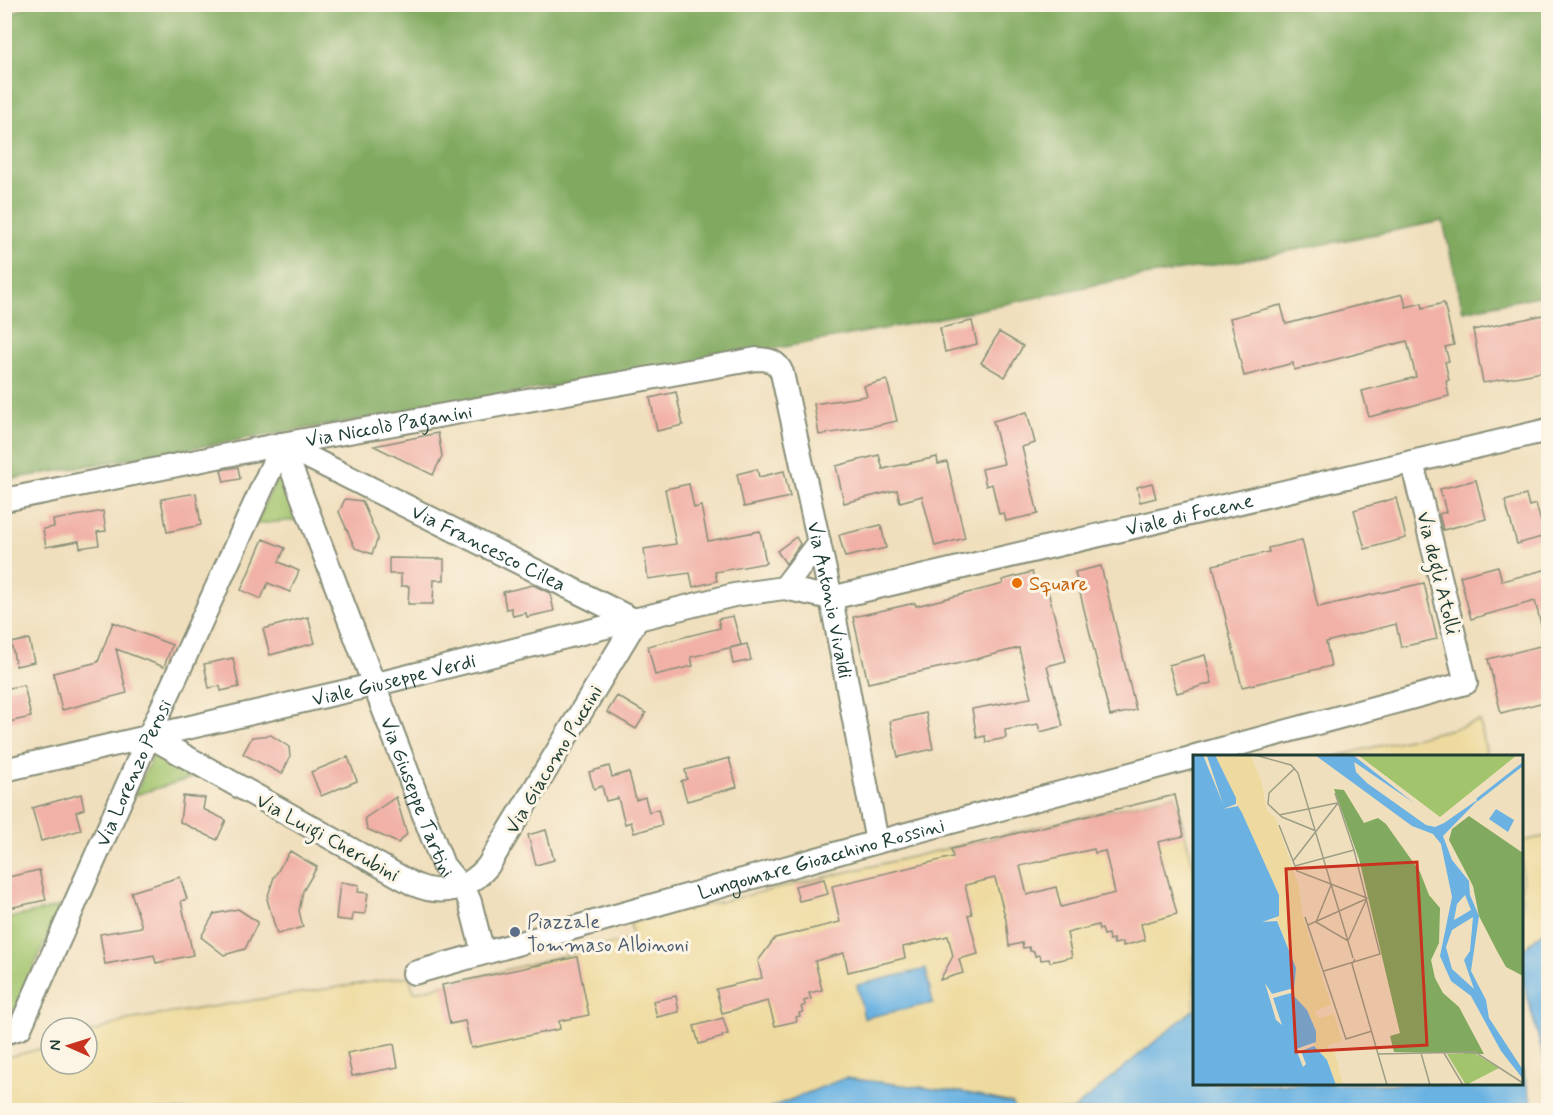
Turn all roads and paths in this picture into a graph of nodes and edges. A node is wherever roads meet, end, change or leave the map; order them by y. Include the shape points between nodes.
1 (774, 362) joint
2 (1548, 430) edge
3 (282, 444) junction
4 (1412, 462) junction
5 (4, 500) edge
6 (819, 542) junction
7 (784, 588) junction
8 (831, 598) junction
9 (636, 621) junction
10 (1466, 683) joint
11 (374, 685) junction
12 (149, 736) junction
13 (1202, 755) edge
14 (1193, 758) edge
15 (4, 770) edge
16 (877, 842) junction
17 (460, 887) junction
18 (483, 953) junction
19 (414, 973) dead end
20 (12, 1030) edge

1 - 3 street, Via Niccolò Paganini via 756,359
1 - 6 street, Via Antonio Vivaldi via 782,373
2 - 4 street, Viale di Focene
3 - 5 street, Via Niccolò Paganini
3 - 9 street, Via Francesco Cilea
3 - 11 street, Via Giuseppe Tartini
3 - 12 street, Via Lorenzo Perosi
4 - 8 street, Viale di Focene
4 - 10 street, Via degli Atolli
6 - 7 street
6 - 8 street, Via Antonio Vivaldi
7 - 8 street, Viale Giuseppe Verdi
7 - 9 street, Viale Giuseppe Verdi via 734,595
8 - 16 street, Via Antonio Vivaldi
9 - 11 street, Viale Giuseppe Verdi
9 - 17 street, Via Giacomo Puccini via 488,866
10 - 13 street, Lungomare Gioacchino Rossini
11 - 12 street, Viale Giuseppe Verdi
11 - 17 street, Via Giuseppe Tartini via 443,865
12 - 15 street, Viale Giuseppe Verdi
12 - 17 street, Via Luigi Cherubini via 421,888 440,892
12 - 20 street, Via Lorenzo Perosi
14 - 16 street, Lungomare Gioacchino Rossini
16 - 18 street, Lungomare Gioacchino Rossini
17 - 18 street via 470,902
18 - 19 street, Lungomare Gioacchino Rossini

